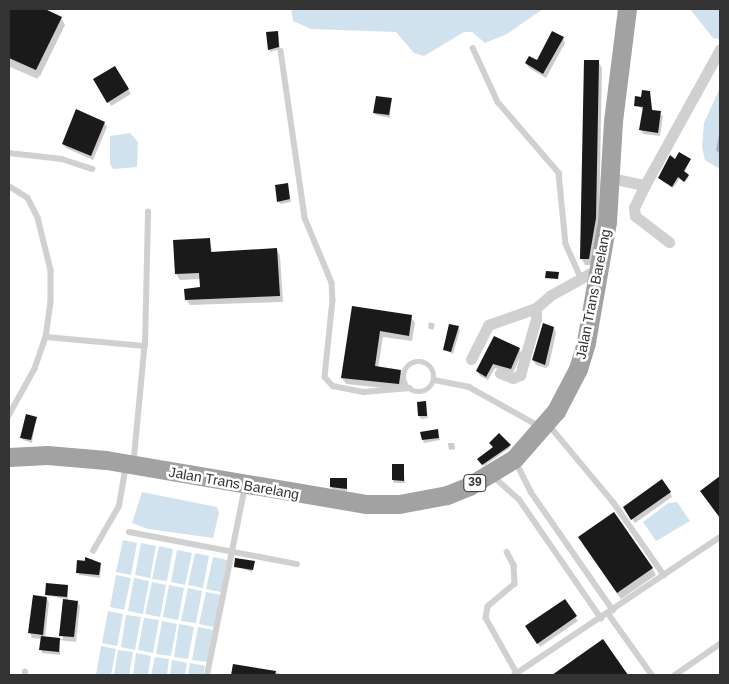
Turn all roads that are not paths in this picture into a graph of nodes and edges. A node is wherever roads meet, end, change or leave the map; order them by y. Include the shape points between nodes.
1 (627, 9) edge
2 (473, 48) dead end
3 (720, 50) edge
4 (280, 51) dead end
5 (9, 63) edge
6 (36, 75) dead end
7 (9, 153) edge
8 (92, 169) dead end
9 (611, 178) junction
10 (645, 185) junction
11 (9, 186) edge
12 (148, 212) dead end
13 (669, 242) dead end
14 (600, 268) junction
15 (581, 278) junction
16 (536, 308) junction
17 (46, 337) junction
18 (145, 346) junction
19 (472, 359) dead end
20 (500, 373) dead end
21 (434, 380) junction
22 (410, 388) junction
23 (9, 416) edge
24 (545, 426) junction
25 (9, 457) edge
26 (514, 458) junction
27 (130, 464) junction
28 (491, 474) junction
29 (245, 485) junction
30 (531, 492) junction
31 (519, 499) junction
32 (129, 532) dead end
33 (720, 537) edge
34 (93, 551) dead end
35 (232, 551) junction
36 (507, 552) dead end
37 (297, 564) dead end
38 (664, 575) junction
39 (610, 611) junction
40 (600, 618) junction
41 (720, 644) edge
42 (515, 674) edge
43 (208, 675) edge
44 (652, 675) edge
45 (674, 675) edge

1 - 9 highway, Jalan Trans Barelang / 39 via 613,121
2 - 15 lane via 498,102 558,173 566,244
3 - 10 street
4 - 22 lane via 305,218 332,284 326,378 333,386 364,392
5 - 6 lane
7 - 8 lane via 69,160
9 - 10 street
9 - 14 highway, Jalan Trans Barelang / 39
10 - 13 street via 635,206 635,216
11 - 17 lane via 28,198 38,218 51,270
12 - 18 lane
14 - 15 street
14 - 24 highway, Jalan Trans Barelang / 39 via 578,369
15 - 16 street
16 - 19 street via 488,325
16 - 20 street via 536,319 520,375 514,378
17 - 18 lane
17 - 23 lane via 35,369
18 - 27 lane
21 - 22 lane via 424,391
21 - 22 lane via 430,366 422,361 412,363 404,374
21 - 24 lane via 469,388
24 - 26 highway, Jalan Trans Barelang / 39
24 - 38 lane via 614,502
25 - 27 highway, Jalan Trans Barelang / 39 via 64,456
26 - 28 highway, Jalan Trans Barelang / 39
26 - 30 lane
27 - 29 highway, Jalan Trans Barelang / 39
27 - 34 lane via 119,506
28 - 29 highway, Jalan Trans Barelang / 39 via 447,495 399,504 334,500
28 - 31 lane
29 - 35 lane
30 - 31 lane
30 - 39 lane
31 - 40 lane
32 - 35 lane
33 - 38 lane
35 - 37 lane
35 - 43 lane
36 - 42 lane via 514,565 515,584 488,607 486,618
38 - 39 lane
39 - 40 lane
39 - 44 lane
40 - 42 lane
41 - 45 lane

